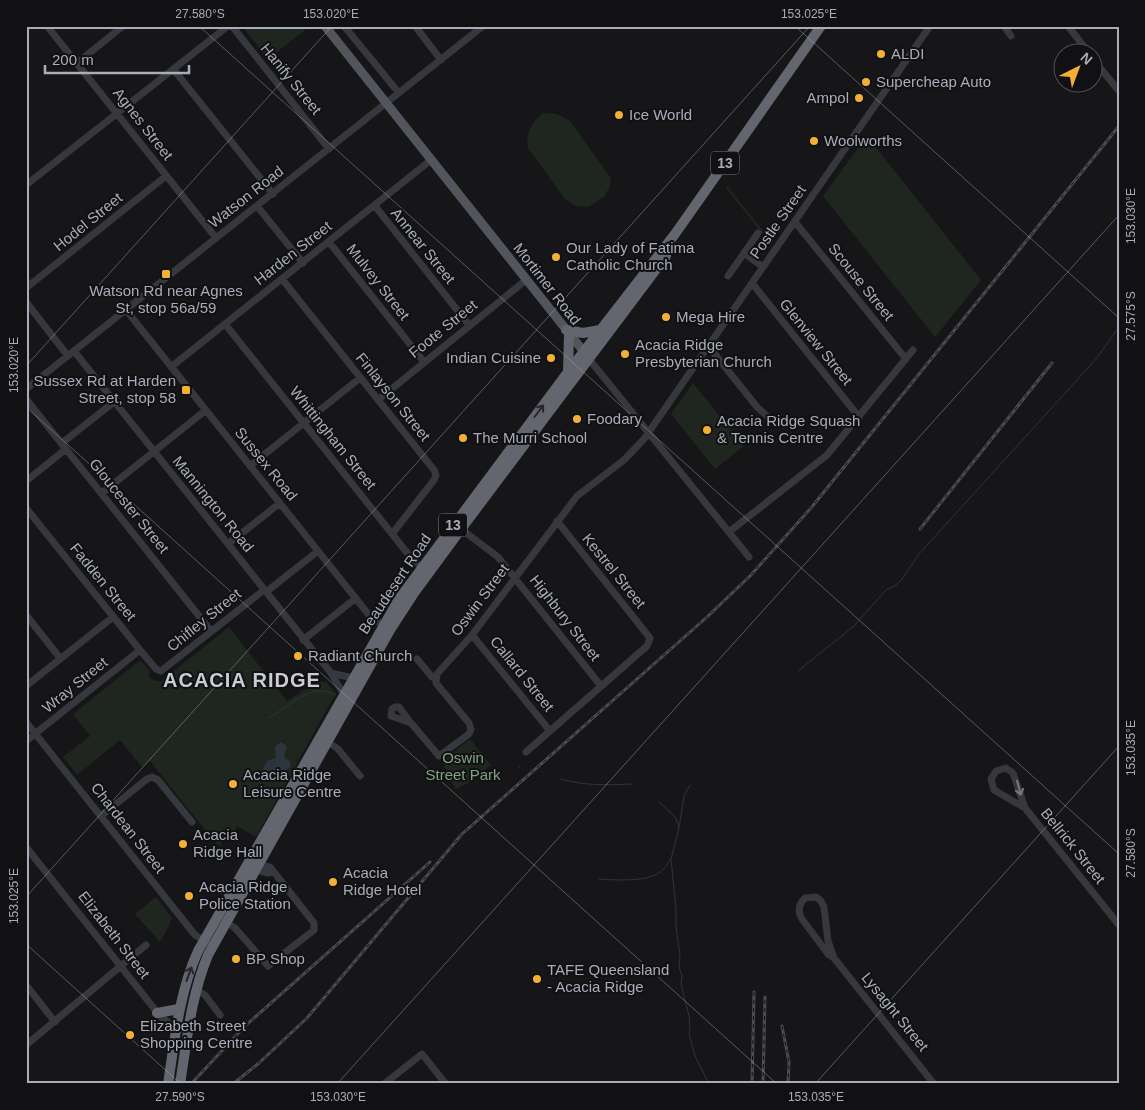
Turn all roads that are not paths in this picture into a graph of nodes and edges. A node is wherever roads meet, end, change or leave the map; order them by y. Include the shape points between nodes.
1 (47, 26) edge
2 (123, 26) edge
3 (228, 26) edge
4 (232, 26) edge
5 (325, 26) edge
6 (344, 26) edge
7 (415, 26) edge
8 (484, 26) edge
9 (821, 26) edge
10 (828, 26) edge
11 (930, 26) edge
12 (1004, 26) edge
13 (1068, 26) edge
14 (1011, 36) dead end
15 (1080, 42) edge
16 (441, 60) junction
17 (77, 63) junction
18 (174, 70) junction
19 (1102, 70) edge
20 (1119, 91) edge
21 (399, 93) junction
22 (386, 103) junction
23 (117, 114) junction
24 (329, 148) junction
25 (431, 160) junction
26 (166, 176) junction
27 (26, 185) edge
28 (273, 194) junction
29 (257, 206) junction
30 (375, 206) junction
31 (795, 222) junction
32 (758, 232) dead end
33 (216, 238) junction
34 (329, 242) junction
35 (744, 253) junction
36 (302, 263) junction
37 (763, 267) junction
38 (728, 276) dead end
39 (282, 279) junction
40 (526, 280) junction
41 (752, 283) junction
42 (26, 288) edge
43 (26, 302) edge
44 (126, 310) junction
45 (225, 324) junction
46 (469, 325) junction
47 (600, 330) junction
48 (568, 332) junction
49 (708, 348) junction
50 (913, 350) dead end
51 (71, 354) junction
52 (586, 355) junction
53 (906, 359) junction
54 (424, 362) junction
55 (171, 366) junction
56 (568, 372) junction
57 (360, 378) junction
58 (26, 389) edge
59 (26, 399) edge
60 (378, 400) junction
61 (114, 402) junction
62 (206, 410) junction
63 (768, 417) dead end
64 (859, 417) junction
65 (304, 423) junction
66 (648, 432) junction
67 (64, 446) junction
68 (154, 452) junction
69 (250, 466) junction
70 (26, 481) edge
71 (102, 493) junction
72 (280, 503) junction
73 (26, 508) edge
74 (557, 521) junction
75 (461, 529) junction
76 (729, 532) junction
77 (392, 534) junction
78 (228, 544) junction
79 (318, 550) junction
80 (749, 558) dead end
81 (422, 568) junction
82 (515, 577) junction
83 (265, 591) junction
84 (356, 598) junction
85 (26, 615) edge
86 (113, 617) junction
87 (386, 628) junction
88 (211, 631) junction
89 (472, 635) junction
90 (304, 640) junction
91 (140, 650) junction
92 (60, 658) junction
93 (417, 659) dead end
94 (160, 671) joint
95 (331, 673) junction
96 (353, 678) junction
97 (436, 678) junction
98 (26, 686) edge
99 (601, 686) junction
100 (344, 695) junction
101 (26, 722) edge
102 (411, 723) dead end
103 (550, 731) junction
104 (36, 734) junction
105 (26, 741) edge
106 (328, 742) junction
107 (526, 752) dead end
108 (360, 776) dead end
109 (1025, 808) junction
110 (101, 816) junction
111 (192, 822) dead end
112 (26, 847) edge
113 (247, 865) junction
114 (259, 866) junction
115 (227, 922) junction
116 (1119, 925) edge
117 (204, 940) junction
118 (146, 945) dead end
119 (213, 946) junction
120 (834, 958) junction
121 (121, 966) junction
122 (26, 985) edge
123 (196, 990) junction
124 (180, 1009) junction
125 (157, 1013) junction
126 (220, 1015) dead end
127 (55, 1022) junction
128 (176, 1026) junction
129 (188, 1027) junction
130 (26, 1045) edge
131 (168, 1082) edge
132 (180, 1084) edge
133 (384, 1084) edge
134 (446, 1084) edge
135 (934, 1084) edge

1 - 17 street, Agnes Street
2 - 17 street
3 - 18 street
4 - 24 street, Hanify Street
5 - 22 main road, Mortimer Road
6 - 21 street
7 - 16 street
8 - 16 street, Watson Road
9 - 47 highway, Beaudesert Road / 13 via 675,234
10 - 52 highway, Beaudesert Road / 13 via 721,180
11 - 31 street, Postle Street
12 - 14 street
13 - 15 street
16 - 21 street, Watson Road
17 - 23 street, Agnes Street
18 - 23 street
18 - 28 street
19 - 20 street
21 - 22 street, Watson Road
22 - 24 street, Watson Road
22 - 25 main road, Mortimer Road
23 - 26 street, Agnes Street
23 - 27 street
24 - 28 street, Watson Road
25 - 30 street, Harden Street
25 - 40 main road, Mortimer Road
26 - 33 street, Agnes Street
26 - 42 street, Hodel Street
28 - 29 street, Watson Road
29 - 33 street, Watson Road
29 - 36 street
30 - 34 street, Harden Street
30 - 46 street, Annear Street
31 - 37 street, Postle Street
31 - 53 street, Scouse Street
32 - 35 street
33 - 44 street, Watson Road
34 - 36 street, Harden Street
34 - 54 street, Mulvey Street
35 - 37 street
35 - 38 street
36 - 39 street, Harden Street
37 - 41 street, Postle Street
39 - 45 street, Harden Street
39 - 57 street, Finlayson Street
40 - 46 street, Foote Street
40 - 48 main road, Mortimer Road
41 - 49 street, Postle Street
41 - 64 street, Glenview Street
43 - 51 street, Mannington Road
44 - 51 street, Watson Road
44 - 55 street, Sussex Road
45 - 55 street, Harden Street
45 - 65 street, Whittingham Street
46 - 54 street, Foote Street
47 - 48 highway
47 - 52 highway, Beaudesert Road / 13
48 - 52 main road, Mortimer Road
48 - 56 highway
49 - 63 street
49 - 66 street, Postle Street
50 - 53 street
51 - 58 street, Watson Road
51 - 61 street, Mannington Road
52 - 56 highway, Beaudesert Road / 13
52 - 66 street, Mortimer Road
52 - 75 highway, Beaudesert Road / 13
53 - 64 street
54 - 60 street, Foote Street
55 - 62 street, Sussex Road
81 -> 56 highway, Beaudesert Road / 13
57 - 60 street, Finlayson Street
57 - 65 street
59 - 67 street, Gloucester Street
60 - 77 street, Finlayson Street via 436,475
61 - 67 street
61 - 68 street, Mannington Road
62 - 68 street
62 - 69 street, Sussex Road
64 - 76 street via 827,455
65 - 69 street
65 - 77 street, Whittingham Street
66 - 74 street, Oswin Street via 624,460 577,496
66 - 76 street, Mortimer Road
67 - 70 street
67 - 71 street, Gloucester Street
68 - 71 street
68 - 78 street, Mannington Road
69 - 72 street, Sussex Road
71 - 88 street, Gloucester Street
72 - 78 street
72 - 79 street, Sussex Road
73 - 86 street, Fadden Street
74 - 82 street, Oswin Street
74 - 99 street, Kestrel Street via 650,638 647,646
75 - 82 street, Highbury Street via 498,557
75 - 87 highway, Beaudesert Road / 13
76 - 80 street, Mortimer Road
77 - 81 street, Whittingham Street
78 - 83 street, Mannington Road
79 - 83 street, Chifley Street
79 - 84 street, Sussex Road
81 - 87 highway, Beaudesert Road / 13 via 399,599
82 - 89 street, Oswin Street
82 - 99 street, Highbury Street
83 - 88 street, Chifley Street
83 - 90 street, Mannington Road
84 - 87 street, Sussex Road via 372,618
84 - 90 street
85 - 92 street
86 - 91 street, Fadden Street
86 - 92 street
87 - 96 highway, Beaudesert Road / 13
87 - 106 highway, Beaudesert Road / 13
88 - 94 street, Chifley Street
89 - 97 street, Oswin Street
89 - 103 street, Callard Street
90 - 95 street, Mannington Road
91 - 94 street, Fadden Street
91 - 104 street, Wray Street
92 - 98 street
93 - 97 street
95 - 96 street
95 - 100 street, Mannington Road
96 - 100 highway, Beaudesert Road / 13
97 - 102 street via 436,683 471,729 439,756
99 - 103 street
100 - 113 highway, Beaudesert Road / 13
101 - 104 street, Chardean Street
103 - 107 street
104 - 105 street, Wray Street
104 - 110 street, Chardean Street
106 - 108 street via 338,748
106 - 114 highway, Beaudesert Road / 13
109 -> 109 street, Bellrick Street via 994,790 990,779 996,771 1006,768 1014,774
109 - 116 street, Bellrick Street
110 - 111 street via 152,777
110 - 117 street, Chardean Street via 195,934
112 - 121 street, Elizabeth Street
113 - 114 street
113 - 117 highway, Beaudesert Road / 13
114 - 115 highway, Beaudesert Road / 13
114 - 115 street via 270,867 315,926 314,930 268,966
115 - 119 highway, Beaudesert Road / 13
117 - 119 street, Chardean Street
124 -> 117 highway, Beaudesert Road / 13 via 188,976
118 - 121 street
119 - 123 highway, Beaudesert Road / 13
120 - 120 street, Lysaght Street via 800,915 800,904 807,897 816,897 823,905
120 - 135 street, Lysaght Street
121 - 125 street, Elizabeth Street
121 - 127 street
122 - 127 street
123 - 126 street via 205,995
123 - 129 highway, Beaudesert Road / 13
124 - 125 highway
124 - 128 highway, Beaudesert Road / 13
125 - 128 street, Elizabeth Street
127 - 130 street
128 - 129 street, Elizabeth Street
128 - 131 highway, Beaudesert Road / 13
129 - 132 highway, Beaudesert Road / 13
133 - 134 street via 422,1054

